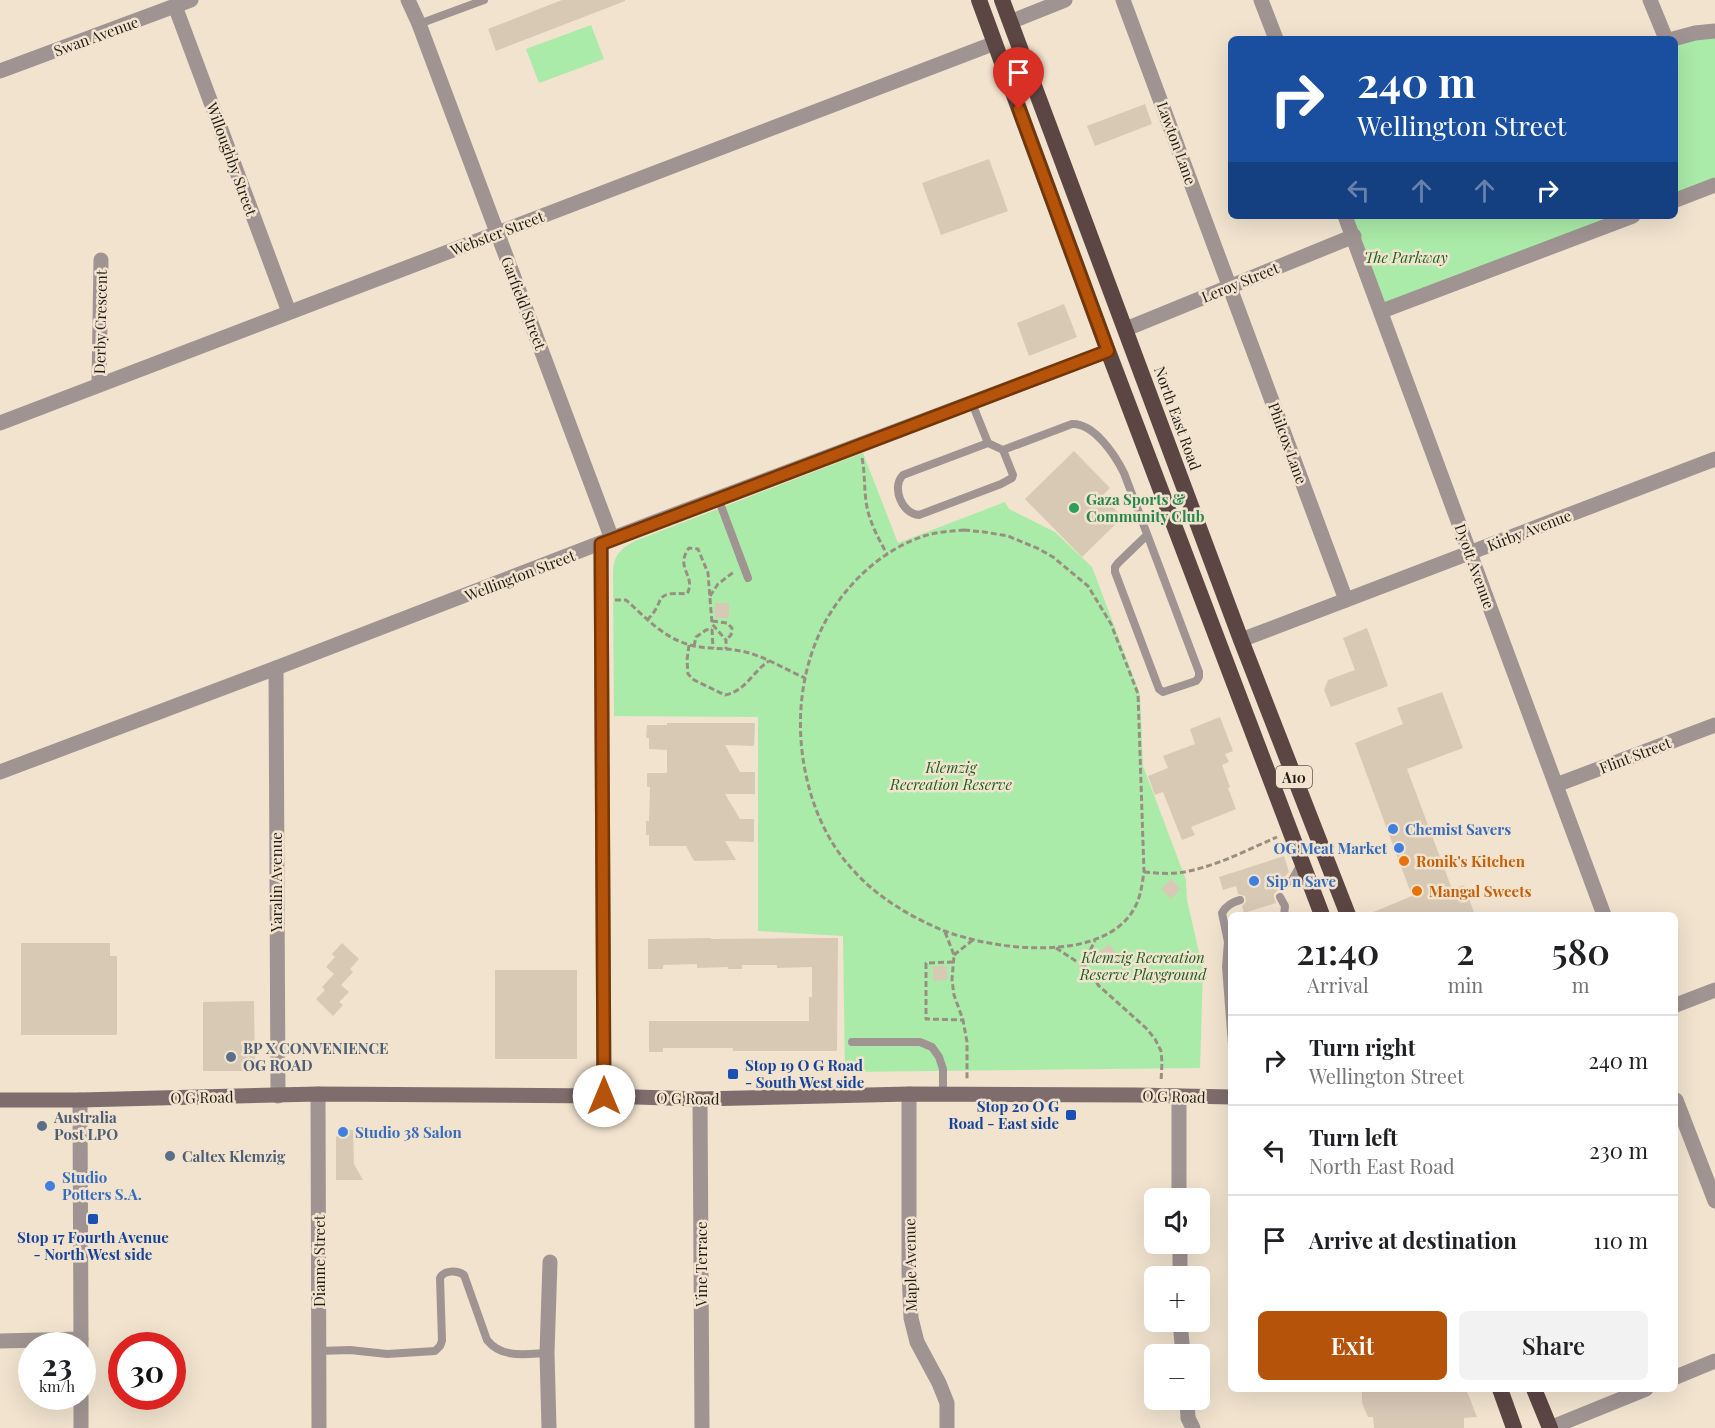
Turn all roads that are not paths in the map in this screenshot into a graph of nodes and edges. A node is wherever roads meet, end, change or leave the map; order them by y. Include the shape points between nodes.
1 (191, 0) edge
2 (408, 0) edge
3 (484, 0) edge
4 (979, 0) edge
5 (1002, 0) edge
6 (1065, 0) edge
7 (1124, 0) edge
8 (1261, 0) edge
9 (1650, 0) edge
10 (175, 6) junction
11 (1010, 22) junction
12 (419, 24) junction
13 (1715, 31) edge
14 (1275, 36) edge
15 (1665, 36) edge
16 (1678, 38) edge
17 (995, 43) junction
18 (0, 71) edge
19 (1715, 186) edge
20 (1678, 199) edge
21 (1347, 219) edge
22 (1625, 219) edge
23 (497, 233) junction
24 (1354, 236) junction
25 (101, 260) dead end
26 (1230, 286) junction
27 (1382, 311) junction
28 (289, 312) junction
29 (1126, 328) junction
30 (1108, 351) junction
31 (99, 384) junction
32 (972, 403) junction
33 (0, 423) edge
34 (988, 443) junction
35 (1003, 450) junction
36 (1715, 459) edge
37 (718, 498) junction
38 (1147, 535) junction
39 (607, 541) junction
40 (1470, 552) junction
41 (748, 578) dead end
42 (1346, 600) junction
43 (1241, 640) junction
44 (1220, 648) junction
45 (276, 668) junction
46 (1715, 725) edge
47 (0, 772) edge
48 (1556, 785) junction
49 (1302, 861) junction
50 (1285, 885) dead end
51 (1280, 897) dead end
52 (1240, 900) dead end
53 (1284, 912) edge
54 (1318, 912) edge
55 (1346, 912) edge
56 (1603, 912) edge
57 (1228, 934) edge
58 (1715, 990) edge
59 (1678, 1004) edge
60 (852, 1042) dead end
61 (318, 1094) junction
62 (909, 1094) junction
63 (943, 1094) junction
64 (278, 1096) junction
65 (604, 1096) junction
66 (1179, 1096) junction
67 (1228, 1097) edge
68 (700, 1099) junction
69 (0, 1100) edge
70 (80, 1100) junction
71 (1678, 1106) edge
72 (1179, 1188) edge
73 (1715, 1201) edge
74 (550, 1262) dead end
75 (81, 1332) edge
76 (0, 1341) edge
77 (18, 1341) edge
78 (319, 1351) junction
79 (547, 1353) junction
80 (1715, 1361) edge
81 (1678, 1376) edge
82 (1501, 1392) edge
83 (1535, 1392) edge
84 (1639, 1392) edge
85 (81, 1410) edge
86 (1188, 1410) edge
87 (81, 1428) edge
88 (319, 1428) edge
89 (549, 1428) edge
90 (702, 1428) edge
91 (947, 1428) edge
92 (1193, 1428) edge
93 (1514, 1428) edge
94 (1549, 1428) edge

1 - 10 street, Swan Avenue
2 - 12 street, Garfield Street
3 - 12 lane
4 - 17 highway, A10
5 - 11 highway, North East Road / A10
6 - 11 street
7 - 26 street, Lawton Lane
8 - 14 street
9 - 15 street
10 - 18 street, Swan Avenue
10 - 28 street, Willoughby Street
11 - 17 highway
11 - 29 highway, North East Road / A10
12 - 23 street, Garfield Street
13 - 16 street
17 - 23 street, Webster Street
17 - 30 highway, A10
19 - 20 street
21 - 24 street, Dyott Avenue
22 - 27 street
23 - 28 street, Webster Street
23 - 39 street, Garfield Street
24 - 26 street, Leroy Street
24 - 27 street, Dyott Avenue
25 - 31 street, Derby Crescent
26 - 29 street, Leroy Street
26 - 42 street, Philcox Lane
27 - 40 street, Dyott Avenue
28 - 31 street, Webster Street
29 - 30 highway
29 - 43 highway, North East Road / A10
30 - 32 street, Wellington Street
30 - 44 highway, A10
31 - 33 street, Webster Street
32 - 34 lane
32 - 37 street, Wellington Street
34 - 35 lane
34 - 35 lane via 903,475 897,487 906,510 919,515 1009,481 1013,475
35 - 38 lane via 1072,424 1086,427 1115,456
36 - 40 street, Kirby Avenue
37 - 39 street, Wellington Street
37 - 41 lane
38 - 38 lane via 1199,672 1196,681 1162,692 1114,567
39 - 45 street, Wellington Street
39 - 65 street, Garfield Street via 602,600
40 - 42 street, Kirby Avenue
40 - 48 street, Dyott Avenue
42 - 43 street, Kirby Avenue
43 - 44 highway
43 - 55 highway, North East Road / A10
44 - 49 highway, A10
45 - 47 street, Wellington Street
45 - 64 street, Yaralin Avenue
46 - 48 street, Flint Street
48 - 56 street, Dyott Avenue
49 - 50 lane
49 - 54 highway, A10
51 - 53 lane
52 - 57 lane via 1222,913
58 - 59 street
60 - 63 lane via 920,1042 932,1047 943,1069
61 - 64 main road, O G Road
61 - 65 main road, O G Road
61 - 78 street, Dianne Street
62 - 63 main road, O G Road
62 - 68 main road, O G Road
62 - 91 street, Maple Avenue via 911,1318 917,1342 947,1403
63 - 66 main road, O G Road
64 - 70 main road, O G Road
65 - 68 main road, O G Road
66 - 67 main road, O G Road
66 - 72 street
68 - 90 street, Vine Terrace
69 - 70 main road, O G Road
70 - 75 street
71 - 73 street
74 - 79 street
76 - 77 street
78 - 79 lane via 435,1351 442,1341 439,1281 441,1275 460,1272 491,1345 505,1354
78 - 88 street, Dianne Street
79 - 89 street
80 - 81 street
82 - 93 highway
83 - 94 highway
84 - 94 street
85 - 87 street
86 - 92 street

